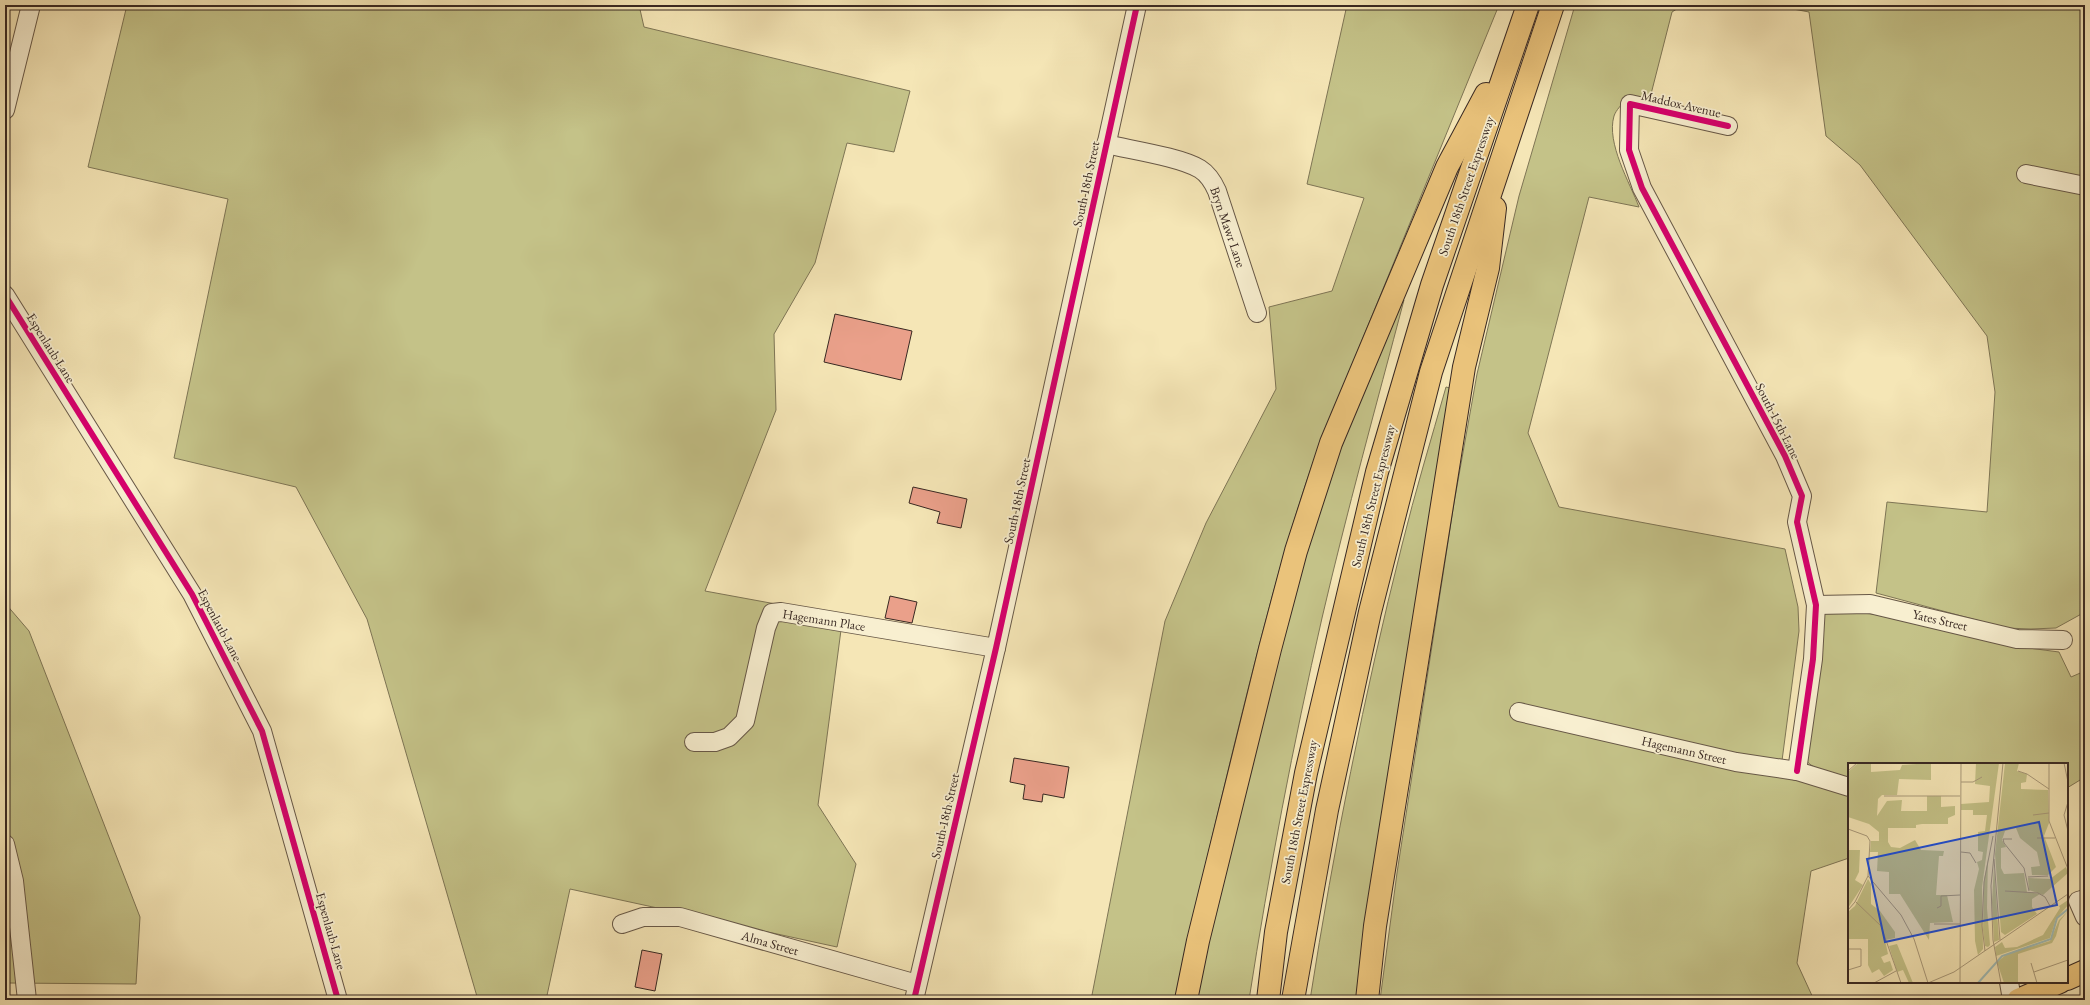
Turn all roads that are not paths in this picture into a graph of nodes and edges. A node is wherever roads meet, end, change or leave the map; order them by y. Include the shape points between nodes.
1 (31, 5) edge
2 (1137, 5) edge
3 (1528, 5) edge
4 (1553, 5) edge
5 (1517, 36) junction
6 (1630, 104) joint
7 (5, 110) edge
8 (1728, 126) dead end
9 (1106, 144) junction
10 (1500, 162) junction
11 (2026, 174) dead end
12 (2085, 186) edge
13 (5, 295) edge
14 (1257, 313) dead end
15 (1816, 605) junction
16 (2063, 640) dead end
17 (996, 648) junction
18 (1519, 712) dead end
19 (694, 742) dead end
20 (1797, 771) junction
21 (1848, 787) edge
22 (5, 844) edge
23 (622, 924) dead end
24 (2085, 971) edge
25 (2068, 979) edge
26 (2009, 983) edge
27 (2058, 983) edge
28 (916, 992) edge
29 (27, 1000) edge
30 (338, 1000) edge
31 (1186, 1000) edge
32 (1268, 1000) edge
33 (1292, 1000) edge
34 (1367, 1000) edge
35 (2012, 1000) edge
36 (2018, 1000) edge

1 - 7 street
2 - 9 street, South 18th Street
3 - 5 main road, South 18th Street Expressway
4 - 10 main road, South 18th Street Expressway
5 - 31 main road via 1447,167 1331,443 1296,551 1270,649 1198,941
5 - 32 main road, South 18th Street Expressway via 1432,285 1377,472 1306,773 1276,932
6 - 8 street, Maddox Avenue
6 - 15 street, South 15th Lane via 1629,150 1642,188 1785,456 1802,496 1797,522
9 - 14 street, Bryn Mawr Lane via 1183,162 1200,169 1211,179
9 - 17 street, South 18th Street
10 - 33 main road, South 18th Street Expressway via 1431,372 1370,612 1327,810
10 - 34 main road via 1488,268 1464,367 1375,926
11 - 12 street
13 - 30 street, Espenlaub Lane via 192,594 262,730
15 - 16 street, Yates Street via 1870,604 2017,639
15 - 20 street, South 15th Lane via 1813,659
17 - 19 street, Hagemann Place via 781,612 772,613 766,628 745,722 729,737 715,742
17 - 28 street, South 18th Street
18 - 20 street, Hagemann Street via 1736,762
20 - 21 street, Hagemann Street
22 - 29 street via 14,881
23 - 28 street, Alma Street via 642,917 680,917
24 - 25 main road
26 - 35 street
27 - 36 main road

